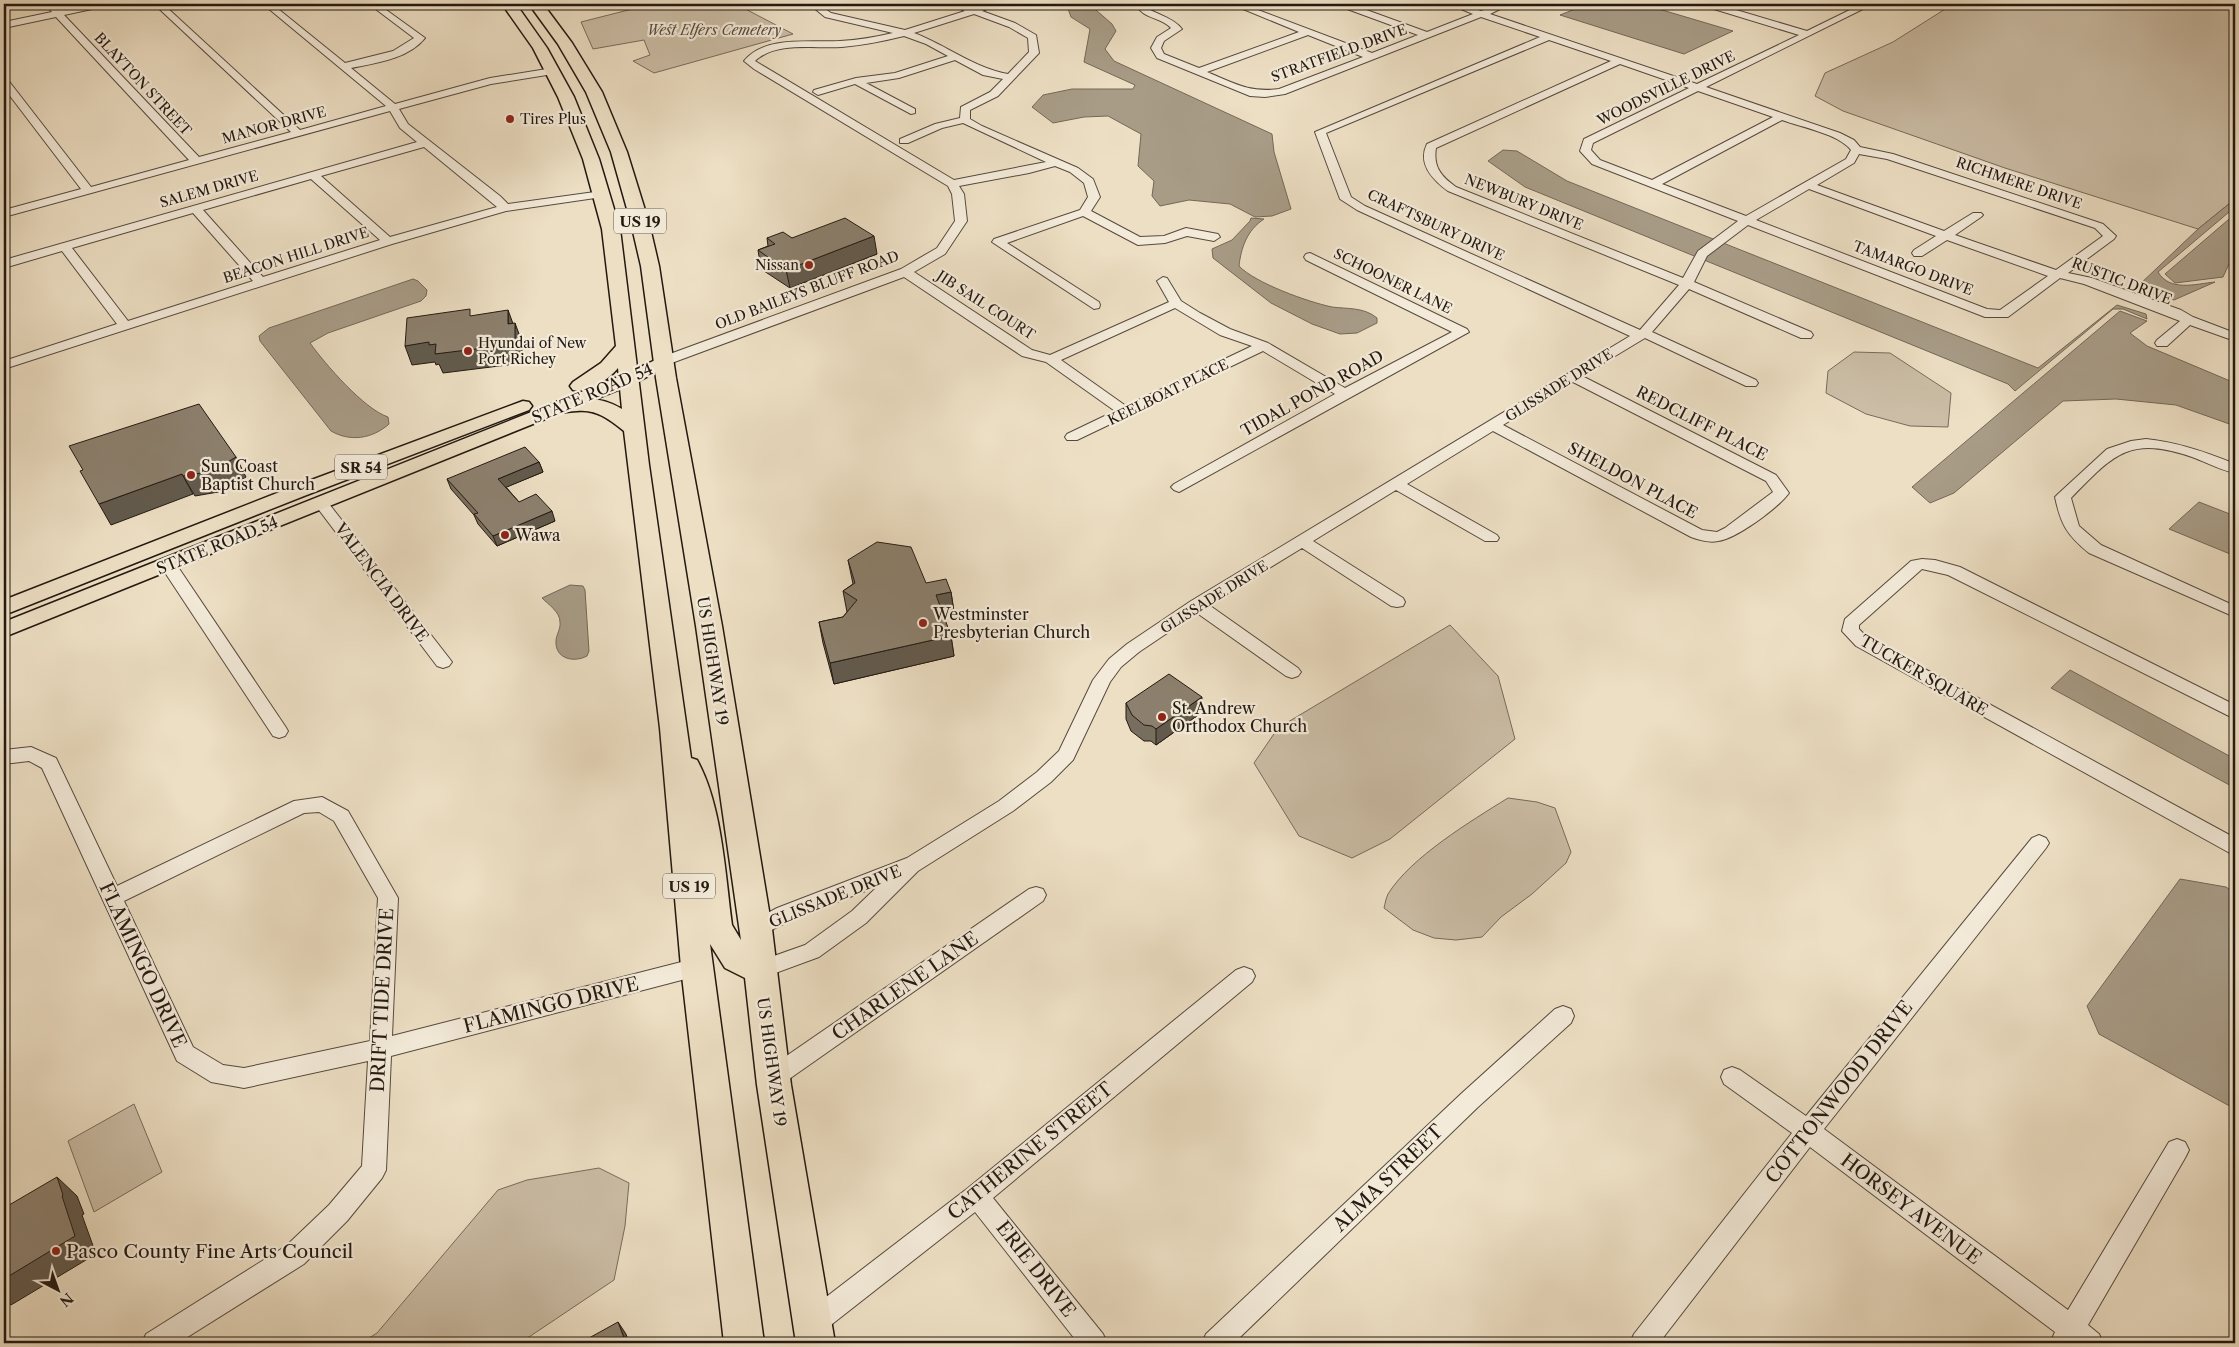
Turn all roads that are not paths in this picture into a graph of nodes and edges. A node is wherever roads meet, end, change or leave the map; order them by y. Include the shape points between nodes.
1 (50, 4) edge
2 (103, 4) edge
3 (158, 4) edge
4 (267, 4) edge
5 (373, 4) edge
6 (509, 4) edge
7 (536, 4) edge
8 (822, 4) edge
9 (954, 4) edge
10 (995, 4) edge
11 (1140, 4) edge
12 (1235, 4) edge
13 (1261, 4) edge
14 (1342, 4) edge
15 (1453, 4) edge
16 (1506, 4) edge
17 (1707, 4) edge
18 (1751, 4) edge
19 (1869, 4) edge
20 (1246, 8) junction
21 (976, 10) junction
22 (1734, 12) junction
23 (58, 13) junction
24 (1481, 14) junction
25 (523, 21) junction
26 (4, 25) edge
27 (903, 32) junction
28 (1308, 32) junction
29 (1807, 34) junction
30 (1427, 35) junction
31 (1548, 36) junction
32 (1374, 56) junction
33 (955, 57) junction
34 (1620, 61) junction
35 (579, 65) junction
36 (342, 67) junction
37 (553, 71) junction
38 (1198, 72) junction
39 (1011, 78) junction
40 (856, 81) junction
41 (4, 82) edge
42 (1698, 88) junction
43 (818, 92) dead end
44 (393, 107) junction
45 (912, 112) dead end
46 (604, 114) junction
47 (1782, 116) junction
48 (965, 120) junction
49 (299, 134) junction
50 (904, 141) dead end
51 (424, 143) junction
52 (1856, 150) junction
53 (197, 162) junction
54 (1057, 162) junction
55 (313, 175) junction
56 (1811, 183) junction
57 (952, 184) junction
58 (1653, 184) junction
59 (88, 191) junction
60 (602, 194) junction
61 (505, 208) junction
62 (195, 209) junction
63 (1084, 212) junction
64 (4, 214) edge
65 (1977, 215) dead end
66 (1747, 220) junction
67 (1948, 233) junction
68 (1214, 236) dead end
69 (388, 242) junction
70 (65, 247) junction
71 (1918, 253) dead end
72 (1310, 257) dead end
73 (4, 264) edge
74 (905, 272) junction
75 (2061, 274) junction
76 (1163, 281) dead end
77 (262, 282) junction
78 (1687, 284) junction
79 (1176, 303) junction
80 (1094, 305) dead end
81 (2188, 320) junction
82 (125, 326) junction
83 (1462, 332) joint
84 (1642, 334) junction
85 (1806, 334) dead end
86 (2235, 338) edge
87 (2162, 342) dead end
88 (1263, 346) junction
89 (626, 347) junction
90 (1050, 359) junction
91 (664, 361) junction
92 (4, 365) edge
93 (629, 374) junction
94 (1572, 377) junction
95 (1751, 383) dead end
96 (580, 386) junction
97 (1345, 394) junction
98 (560, 407) junction
99 (1125, 412) junction
100 (1494, 426) junction
101 (634, 429) junction
102 (1072, 437) dead end
103 (2235, 469) edge
104 (1398, 484) junction
105 (1179, 486) dead end
106 (298, 492) junction
107 (321, 503) junction
108 (1756, 514) joint
109 (1491, 538) dead end
110 (1303, 542) junction
111 (162, 567) junction
112 (1397, 602) dead end
113 (1198, 605) junction
114 (4, 609) edge
115 (2235, 612) edge
116 (4, 630) edge
117 (443, 662) dead end
118 (1292, 672) dead end
119 (2235, 713) edge
120 (674, 728) junction
121 (279, 731) dead end
122 (4, 757) edge
123 (2039, 843) dead end
124 (2235, 847) edge
125 (914, 864) junction
126 (1036, 895) dead end
127 (111, 898) junction
128 (756, 929) junction
129 (697, 967) junction
130 (759, 970) junction
131 (1244, 976) dead end
132 (1562, 1016) dead end
133 (380, 1048) junction
134 (774, 1077) junction
135 (1732, 1077) dead end
136 (1808, 1131) junction
137 (2177, 1150) dead end
138 (977, 1196) junction
139 (814, 1333) edge
140 (2075, 1339) edge
141 (155, 1343) edge
142 (744, 1343) edge
143 (1094, 1343) edge
144 (1216, 1343) edge
145 (1643, 1343) edge

1 - 23 street, BLAYTON STREET
2 - 23 street
3 - 49 street
4 - 36 street
5 - 36 street via 420,38 417,44 406,50
6 - 25 highway, US 19
7 - 35 highway, US HIGHWAY 19 / US 19
8 - 27 street via 818,8 828,15
9 - 21 street
10 - 21 street
11 - 38 street via 1142,10 1171,22 1177,29 1160,39 1156,48 1160,56
12 - 20 street
13 - 20 street
14 - 30 street
15 - 24 street
16 - 24 street, STRATFIELD DRIVE
17 - 22 street
18 - 22 street
19 - 29 street, WOODSVILLE DRIVE
20 - 28 street
21 - 27 street
21 - 39 street via 1033,37 1034,54
22 - 29 street
23 - 26 street
23 - 53 street, BLAYTON STREET
24 - 30 street, STRATFIELD DRIVE
24 - 31 street
25 - 35 highway via 533,23 564,65
25 - 37 highway, US 19
27 - 33 street
27 - 57 street via 858,44 762,50 749,61
28 - 32 street
28 - 38 street
29 - 42 street, WOODSVILLE DRIVE
30 - 32 street, STRATFIELD DRIVE
31 - 34 street
31 - 84 street, CRAFTSBURY DRIVE via 1320,132 1346,199 1360,208
32 - 38 street, STRATFIELD DRIVE via 1281,92 1265,94 1250,92
33 - 39 street via 986,73
33 - 40 street via 896,76
34 - 42 street
34 - 78 street, NEWBURY DRIVE via 1431,146 1428,160 1435,176 1452,189
35 - 46 highway, US HIGHWAY 19 / US 19
36 - 44 street
37 - 44 street, MANOR DRIVE via 490,81
37 - 46 highway via 576,78 590,101
37 - 60 highway, US 19 via 580,127
39 - 48 street via 994,94 965,109
40 - 43 street
40 - 45 street
41 - 59 street
42 - 47 street
42 - 58 street, WOODSVILLE DRIVE via 1588,142 1585,152 1596,162
44 - 49 street, MANOR DRIVE
44 - 51 street via 404,126
46 - 91 highway, US HIGHWAY 19 / US 19 via 640,223
47 - 52 street via 1836,134
47 - 58 street
48 - 50 street via 939,126
48 - 54 street
49 - 53 street, MANOR DRIVE
51 - 55 street, SALEM DRIVE
51 - 61 street
52 - 56 street, GLISSADE DRIVE via 1850,161
52 - 75 street, RICHMERE DRIVE via 1889,156 2099,226 2110,236
53 - 59 street, MANOR DRIVE
54 - 57 street
54 - 63 street via 1089,181 1094,198
55 - 62 street, SALEM DRIVE
55 - 69 street
56 - 66 street, GLISSADE DRIVE
56 - 67 street, RUSTIC DRIVE
57 - 74 street, OLD BAILEYS BLUFF ROAD via 958,194 962,221 941,251
58 - 66 street, WOODSVILLE DRIVE
59 - 64 street, MANOR DRIVE
60 - 61 street, BEACON HILL DRIVE
60 - 89 highway, US 19 via 616,262
61 - 69 street, BEACON HILL DRIVE
62 - 70 street, SALEM DRIVE
62 - 77 street
63 - 68 street via 1138,241 1165,239 1186,232
63 - 80 street via 998,242
65 - 67 street
66 - 75 street, TAMARGO DRIVE via 1986,313 2004,314
66 - 78 street, GLISSADE DRIVE via 1702,254
67 - 71 street
67 - 75 street, RUSTIC DRIVE via 2044,271
69 - 77 street, BEACON HILL DRIVE
70 - 73 street, SALEM DRIVE
70 - 82 street
72 - 83 street, SCHOONER LANE
74 - 90 street, JIB SAIL COURT via 1027,353
74 - 91 street, OLD BAILEYS BLUFF ROAD
75 - 81 street, RUSTIC DRIVE via 2160,314
76 - 79 street
77 - 82 street, BEACON HILL DRIVE
78 - 84 street, GLISSADE DRIVE
78 - 85 street
79 - 88 street via 1225,332
79 - 90 street
81 - 86 street, RUSTIC DRIVE
81 - 87 street, RUSTIC DRIVE
82 - 92 street, BEACON HILL DRIVE
83 - 97 street, TIDAL POND ROAD
84 - 94 street, GLISSADE DRIVE
84 - 95 street
88 - 97 street
88 - 99 street, KEELBOAT PLACE
89 - 93 highway, US 19
89 - 96 highway via 608,367
90 - 99 street, JIB SAIL COURT
91 - 93 main road, STATE ROAD 54 / SR 54
91 - 128 highway, US HIGHWAY 19 / US 19
93 - 96 main road, STATE ROAD 54 / SR 54
93 - 98 main road, STATE ROAD 54 / SR 54
93 - 101 highway, US 19
94 - 100 street, GLISSADE DRIVE
94 - 108 street, REDCLIFF PLACE via 1771,478 1781,493
96 - 106 main road, STATE ROAD 54 / SR 54
97 - 105 street, TIDAL POND ROAD
98 - 101 highway via 582,404 606,408
98 - 107 main road, STATE ROAD 54 / SR 54
99 - 102 street, KEELBOAT PLACE
100 - 104 street, GLISSADE DRIVE
100 - 108 street, SHELDON PLACE via 1697,534 1724,536
101 - 120 highway, US 19
103 - 115 street via 2196,453 2155,444 2116,449 2063,497 2068,524 2095,549
104 - 109 street
104 - 110 street, GLISSADE DRIVE
106 - 111 main road via 264,516 181,550 166,559
106 - 114 main road, STATE ROAD 54 / SR 54 via 97,571 71,591
107 - 111 main road, STATE ROAD 54 / SR 54
107 - 117 street, VALENCIA DRIVE
110 - 112 street
110 - 113 street, GLISSADE DRIVE
111 - 116 main road, STATE ROAD 54 / SR 54
111 - 121 street
113 - 118 street
113 - 125 street, GLISSADE DRIVE via 1115,663 1102,680 1066,755 1044,777 1006,806
119 - 124 street, TUCKER SQUARE via 1954,571 1926,563 1917,565 1851,623 1850,631 1862,642
120 - 129 highway, US 19
120 - 130 highway via 700,804 717,927 736,959
122 - 127 street, FLAMINGO DRIVE via 31,754 49,763
123 - 136 street, COTTONWOOD DRIVE
125 - 128 street, GLISSADE DRIVE via 784,914
125 - 130 street, GLISSADE DRIVE via 859,917 812,951
126 - 134 street, CHARLENE LANE
127 - 133 street, FLAMINGO DRIVE via 185,1054 201,1066 219,1075 244,1078
127 - 133 street, DRIFT TIDE DRIVE via 301,806 322,804 341,816 388,898
128 - 130 highway, US HIGHWAY 19 / US 19
129 - 133 street, FLAMINGO DRIVE
129 - 142 highway, US 19
130 - 134 highway, US HIGHWAY 19 / US 19
131 - 138 street, CATHERINE STREET
132 - 144 street, ALMA STREET
133 - 141 street, DRIFT TIDE DRIVE via 374,1170 338,1213 295,1254
134 - 139 highway, US HIGHWAY 19 / US 19
135 - 136 street, HORSEY AVENUE
136 - 140 street, HORSEY AVENUE
136 - 145 street, COTTONWOOD DRIVE
137 - 140 street
138 - 139 street, CATHERINE STREET
138 - 143 street, ERIE DRIVE

